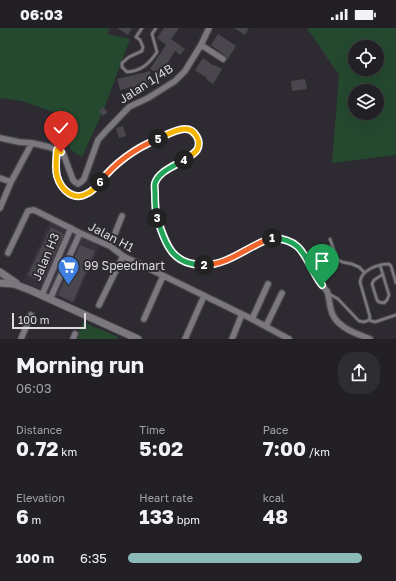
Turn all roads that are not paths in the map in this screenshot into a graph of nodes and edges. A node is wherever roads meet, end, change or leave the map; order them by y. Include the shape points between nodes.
1 (142, 28) edge
2 (156, 28) edge
3 (208, 28) edge
4 (202, 45) junction
5 (223, 59) dead end
6 (0, 138) edge
7 (32, 143) junction
8 (57, 150) junction
9 (0, 178) edge
10 (11, 182) junction
11 (0, 208) edge
12 (122, 216) dead end
13 (71, 228) junction
14 (80, 233) junction
15 (330, 239) dead end
16 (110, 246) junction
17 (8, 254) dead end
18 (123, 256) junction
19 (380, 265) junction
20 (0, 272) edge
21 (364, 272) junction
22 (383, 274) junction
23 (163, 276) junction
24 (0, 283) edge
25 (396, 283) edge
26 (268, 284) dead end
27 (30, 290) junction
28 (326, 291) junction
29 (282, 294) dead end
30 (42, 295) junction
31 (204, 296) junction
32 (50, 299) junction
33 (99, 305) dead end
34 (242, 314) junction
35 (31, 315) dead end
36 (396, 315) edge
37 (144, 319) dead end
38 (252, 319) junction
39 (369, 320) junction
40 (266, 326) junction
41 (124, 336) edge
42 (21, 339) edge
43 (138, 339) edge
44 (185, 339) edge
45 (232, 339) edge
46 (287, 339) edge
47 (370, 339) edge

1 - 2 lane via 136,37 143,47 142,51 122,63 127,72 142,68 157,52 152,34
3 - 4 street, Jalan 1/4B
4 - 5 street
4 - 8 street, Jalan 1/4B via 175,81 129,107 98,140 81,182 75,182 63,153
6 - 7 street
7 - 8 street
7 - 10 street
8 - 28 street via 57,176 61,185 68,193 83,196 137,149 176,131 190,130 198,140 196,152 162,173 155,184 157,216 168,247 185,262 210,265 222,262 272,238 291,241 306,255
9 - 10 street
10 - 11 street
12 - 16 street
13 - 14 street, Jalan H1
13 - 17 street, Jalan H1 via 34,210 28,211
13 - 30 street, Jalan H3
14 - 16 street, Jalan H1
14 - 32 street, Jalan H3
15 - 21 lane via 337,258 359,267
16 - 18 street, Jalan H1
18 - 23 street, Jalan H1
18 - 33 street
19 - 21 lane
19 - 22 lane
19 - 25 lane via 391,266
20 - 27 main road
21 - 39 lane via 360,282 369,310
22 - 22 lane via 389,295 384,303 377,300 372,284
23 - 31 street, Jalan H1
23 - 37 street
24 - 27 main road via 14,284
26 - 38 street
27 - 30 main road
28 - 39 lane via 338,299 359,321
28 - 47 street via 334,317 340,324
29 - 40 street
30 - 32 main road
31 - 34 street, Jalan H1
31 - 44 street
32 - 41 main road
34 - 38 street, Jalan H1
34 - 45 street
35 - 42 street
36 - 39 lane via 375,322
38 - 40 street, Jalan H1
40 - 46 street, Jalan H1
41 - 43 main road

